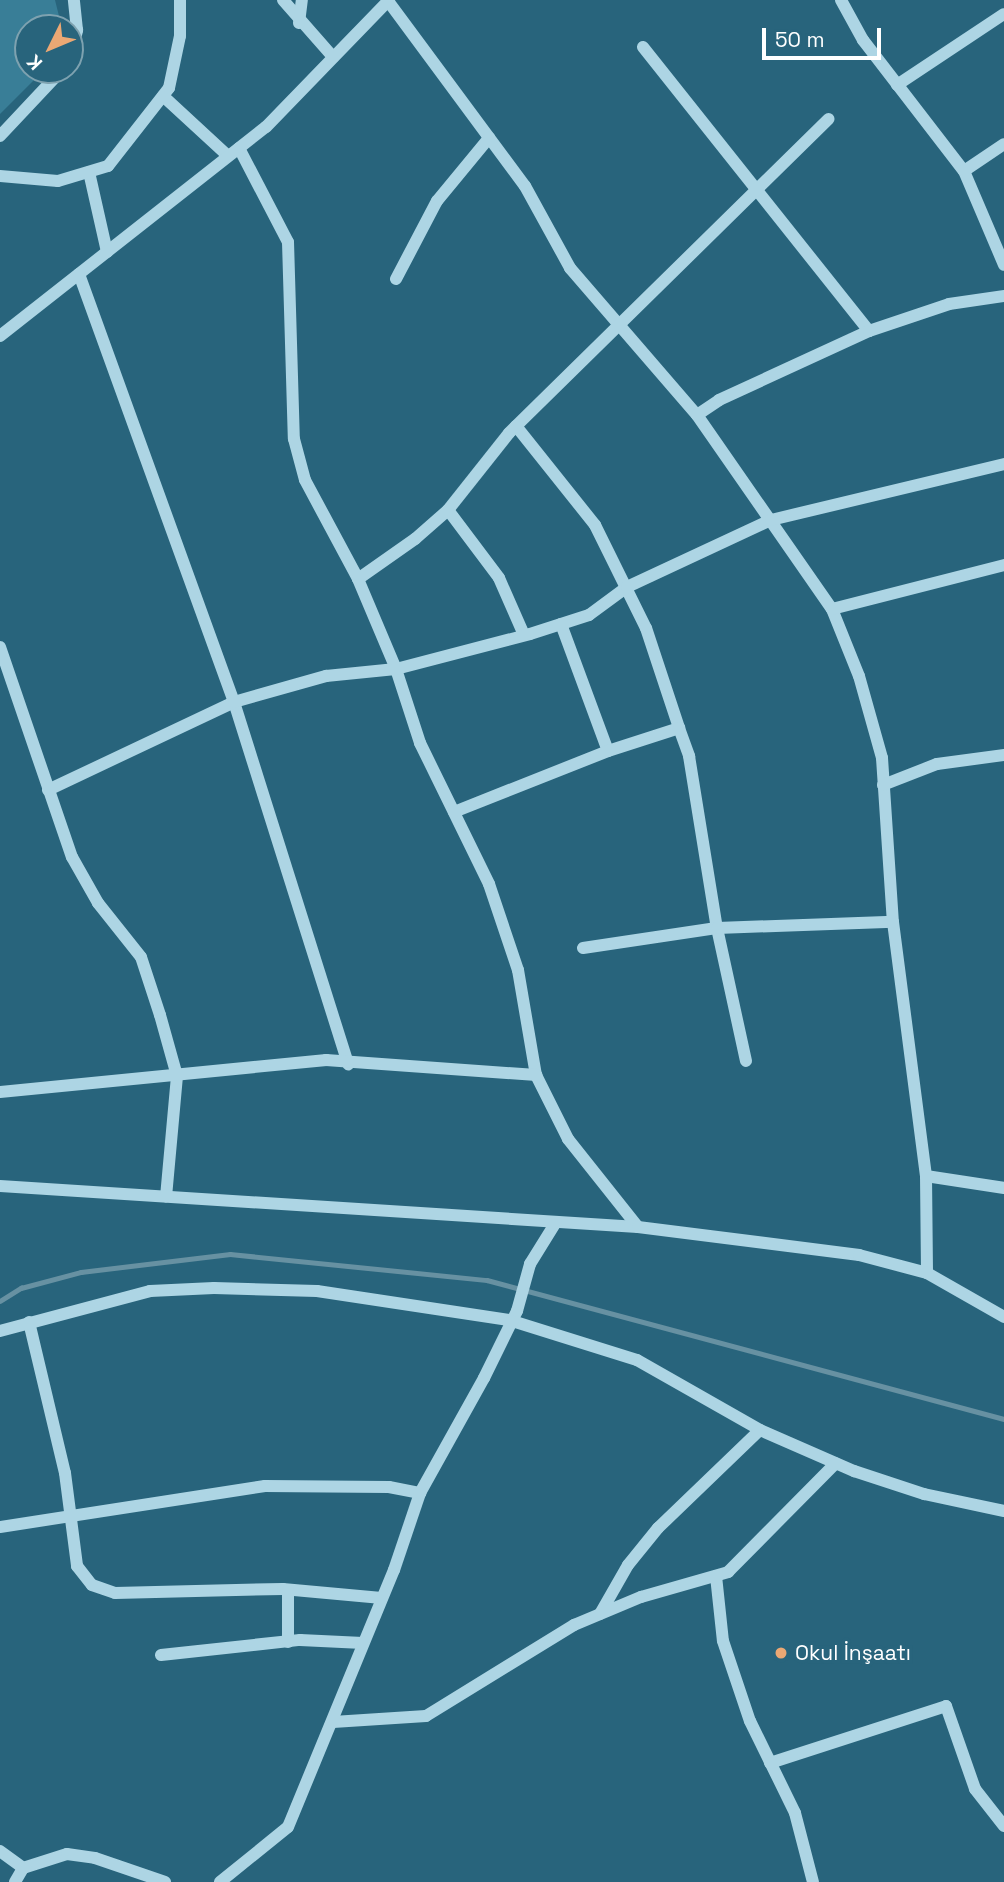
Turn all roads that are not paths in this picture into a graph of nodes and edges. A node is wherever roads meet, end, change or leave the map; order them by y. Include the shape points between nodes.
1 (180, 0) edge
2 (284, 0) edge
3 (302, 0) edge
4 (389, 0) edge
5 (841, 0) edge
6 (1004, 14) edge
7 (299, 23) junction
8 (643, 47) dead end
9 (333, 57) junction
10 (49, 84) edge
11 (897, 85) junction
12 (163, 96) junction
13 (829, 119) dead end
14 (0, 136) edge
15 (489, 138) junction
16 (1004, 144) edge
17 (239, 148) junction
18 (228, 156) junction
19 (89, 172) junction
20 (964, 172) junction
21 (0, 176) edge
22 (755, 188) junction
23 (107, 252) junction
24 (1004, 265) edge
25 (79, 274) junction
26 (396, 279) dead end
27 (1004, 296) edge
28 (619, 323) junction
29 (870, 331) junction
30 (0, 336) edge
31 (697, 415) junction
32 (516, 426) junction
33 (1004, 464) edge
34 (448, 510) junction
35 (771, 520) junction
36 (1004, 565) edge
37 (358, 579) junction
38 (627, 587) junction
39 (832, 609) junction
40 (561, 624) junction
41 (524, 635) junction
42 (0, 647) edge
43 (396, 669) junction
44 (234, 702) junction
45 (679, 728) junction
46 (608, 751) junction
47 (1004, 755) edge
48 (883, 785) junction
49 (48, 790) junction
50 (454, 812) junction
51 (893, 922) junction
52 (717, 928) junction
53 (583, 948) dead end
54 (746, 1061) dead end
55 (348, 1064) junction
56 (536, 1075) junction
57 (177, 1076) junction
58 (0, 1092) edge
59 (926, 1176) junction
60 (0, 1186) edge
61 (1004, 1188) edge
62 (166, 1196) junction
63 (556, 1222) junction
64 (638, 1227) junction
65 (927, 1273) junction
66 (513, 1315) junction
67 (1004, 1317) edge
68 (29, 1322) junction
69 (0, 1331) edge
70 (760, 1430) junction
71 (836, 1463) junction
72 (420, 1493) junction
73 (1004, 1511) edge
74 (71, 1515) junction
75 (0, 1527) edge
76 (716, 1576) junction
77 (288, 1590) junction
78 (383, 1598) junction
79 (599, 1614) junction
80 (288, 1642) junction
81 (363, 1643) junction
82 (160, 1655) dead end
83 (333, 1722) junction
84 (771, 1763) junction
85 (1004, 1826) edge
86 (0, 1851) edge
87 (23, 1868) junction
88 (15, 1882) edge
89 (165, 1882) edge
90 (220, 1882) edge
91 (813, 1882) edge

1 - 12 street via 180,36
2 - 7 street
3 - 7 street
4 - 9 street
4 - 15 street
5 - 11 street via 863,40
6 - 11 street
7 - 9 street
8 - 22 street
9 - 17 street
10 - 14 street
11 - 20 street
12 - 18 street
12 - 19 street via 108,166
13 - 22 street
15 - 26 street via 437,201
15 - 28 street via 525,186 570,268
16 - 20 street
17 - 18 street
17 - 37 street via 288,242 298,453 305,480
18 - 23 street
19 - 21 street via 58,181
19 - 23 street
20 - 24 street
22 - 28 street
22 - 29 street
23 - 25 street
25 - 30 street
25 - 44 street
27 - 29 street via 949,304
28 - 31 street
28 - 32 street
29 - 31 street via 719,400
31 - 35 street
32 - 34 street
32 - 38 street via 595,525
33 - 35 street
34 - 37 street
34 - 41 street via 499,578
35 - 38 street
35 - 39 street
36 - 39 street
37 - 43 street
38 - 40 street via 589,615
38 - 45 street
39 - 48 street via 859,676 881,758
40 - 41 street
40 - 46 street
41 - 43 street
42 - 49 street
43 - 44 street via 326,676
43 - 50 street via 420,743
44 - 49 street
44 - 55 street
45 - 46 street
45 - 52 street via 689,756
46 - 50 street
47 - 48 street via 937,764
48 - 51 street
49 - 57 street via 72,857 98,902 141,957
50 - 56 street via 489,884 517,970
51 - 52 street
51 - 59 street
52 - 53 street
52 - 54 street
55 - 56 street
55 - 57 street via 326,1060
56 - 64 street via 568,1139
57 - 58 street
57 - 62 street
59 - 61 street
59 - 65 street
60 - 62 street
62 - 63 street
63 - 64 street
63 - 66 street via 530,1264
64 - 65 street via 859,1255
65 - 67 street
66 - 68 street via 317,1291 214,1289 150,1291
66 - 70 street via 637,1360
66 - 72 street
68 - 69 street
68 - 74 street
70 - 71 street
70 - 79 street via 658,1528 628,1565
71 - 73 street via 924,1494
71 - 76 street via 728,1572
72 - 74 street via 389,1487 265,1486
72 - 78 street
74 - 75 street
74 - 77 street via 77,1566 101,1592
76 - 79 street
76 - 84 street via 723,1641 750,1721
77 - 78 street
77 - 80 street
78 - 81 street
79 - 83 street via 426,1716
80 - 81 street
80 - 82 street
81 - 83 street
83 - 90 street via 288,1827
84 - 85 street via 946,1706 975,1789
84 - 91 street via 795,1813
86 - 87 street
87 - 88 street
87 - 89 street via 67,1854 95,1858

